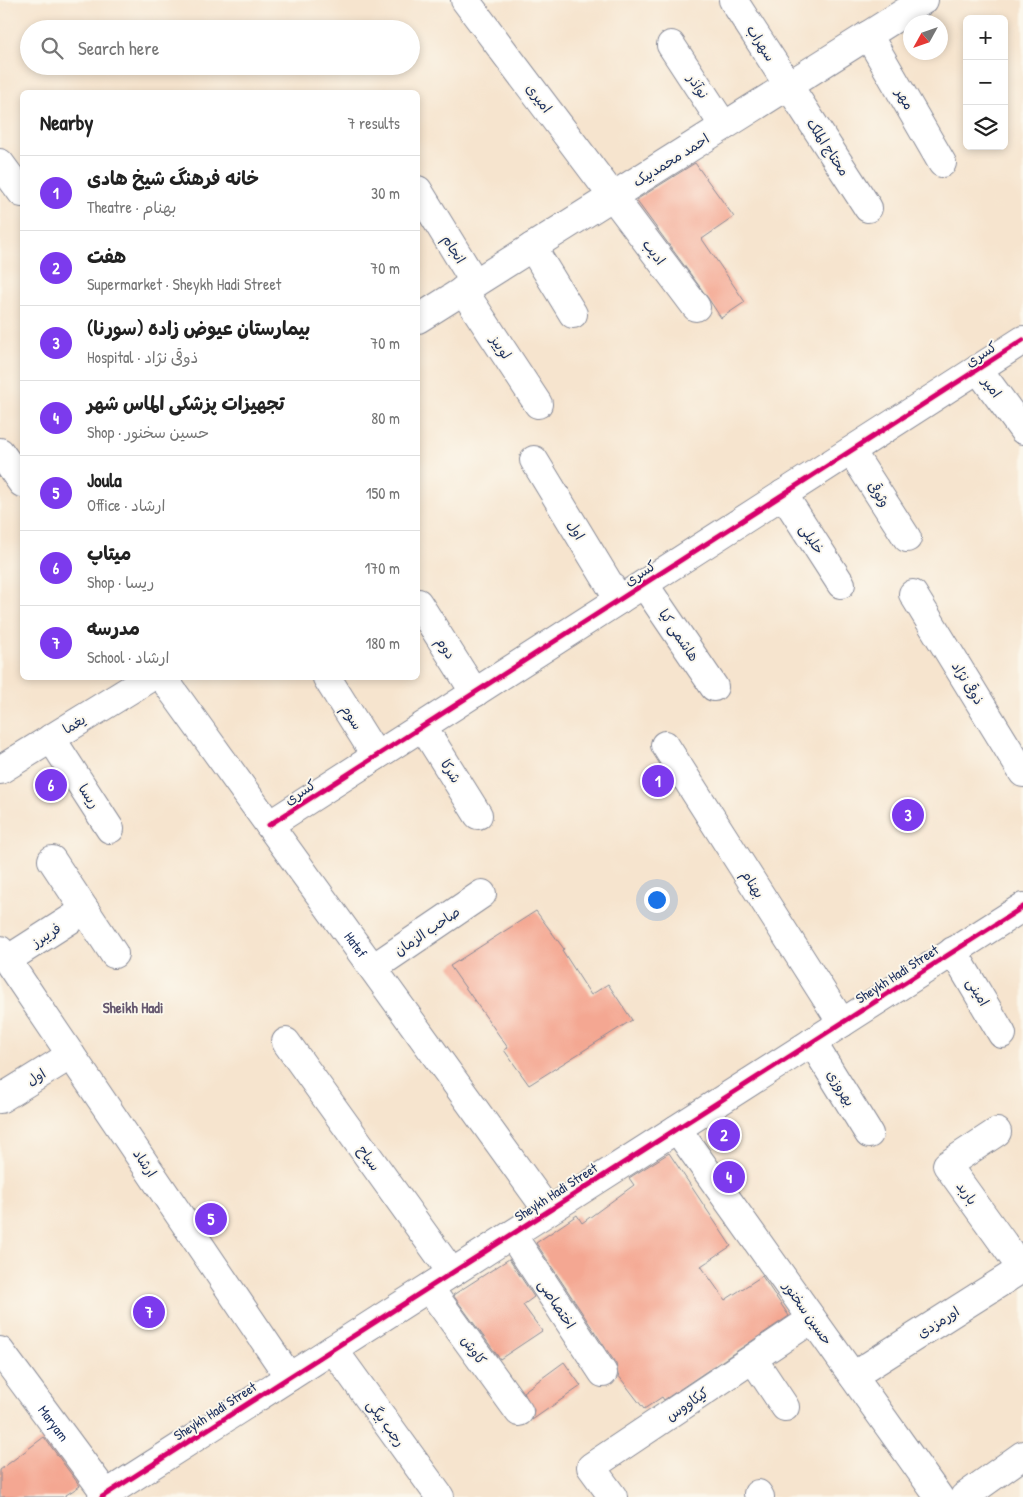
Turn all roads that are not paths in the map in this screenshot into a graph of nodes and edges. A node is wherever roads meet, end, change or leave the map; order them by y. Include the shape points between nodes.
1 (465, 0) edge
2 (733, 0) edge
3 (924, 0) edge
4 (868, 35) junction
5 (671, 45) dead end
6 (788, 85) junction
7 (724, 126) junction
8 (0, 163) edge
9 (942, 163) dead end
10 (20, 190) edge
11 (420, 194) edge
12 (613, 196) junction
13 (868, 208) dead end
14 (532, 247) junction
15 (469, 287) junction
16 (696, 307) dead end
17 (572, 314) dead end
18 (420, 318) edge
19 (1023, 340) edge
20 (978, 368) junction
21 (538, 404) dead end
22 (1023, 430) edge
23 (851, 450) junction
24 (0, 452) edge
25 (534, 460) dead end
26 (20, 480) edge
27 (784, 494) junction
28 (907, 538) dead end
29 (644, 584) junction
30 (841, 584) dead end
31 (913, 594) dead end
32 (619, 600) junction
33 (420, 606) edge
34 (146, 680) edge
35 (164, 680) edge
36 (328, 680) edge
37 (714, 687) dead end
38 (475, 693) junction
39 (423, 727) junction
40 (51, 738) junction
41 (665, 745) dead end
42 (376, 756) junction
43 (0, 770) edge
44 (1023, 773) edge
45 (478, 815) dead end
46 (269, 825) junction
47 (110, 829) dead end
48 (52, 860) dead end
49 (482, 894) dead end
50 (1023, 907) edge
51 (84, 910) junction
52 (953, 951) junction
53 (114, 954) dead end
54 (3, 955) edge
55 (372, 968) junction
56 (842, 1023) junction
57 (1002, 1034) dead end
58 (286, 1042) dead end
59 (812, 1042) junction
60 (71, 1055) junction
61 (0, 1100) edge
62 (677, 1128) junction
63 (997, 1132) dead end
64 (869, 1134) dead end
65 (548, 1211) junction
66 (512, 1235) junction
67 (1023, 1269) edge
68 (452, 1273) junction
69 (429, 1288) junction
70 (812, 1319) junction
71 (333, 1349) junction
72 (0, 1351) edge
73 (753, 1359) junction
74 (603, 1373) dead end
75 (853, 1376) junction
76 (289, 1377) junction
77 (785, 1407) dead end
78 (519, 1412) dead end
79 (1023, 1455) edge
80 (434, 1495) edge
81 (104, 1496) edge
82 (613, 1497) edge
83 (939, 1497) edge
84 (964, 1497) edge

1 - 12 street, امیری
2 - 6 street, سهراب
3 - 4 street, احمد محمدبیک
4 - 6 street, احمد محمدبیک
4 - 9 street, مهر
5 - 7 street, نوآذر
6 - 7 street, احمد محمدبیک
6 - 13 street, محتاج الملک
7 - 12 street, احمد محمدبیک
8 - 10 street
11 - 15 street, انجام
12 - 14 street, احمد محمدبیک
12 - 16 street, ادیب
14 - 15 street, احمد محمدبیک
14 - 17 street
15 - 18 street, احمد محمدبیک
15 - 21 street, لوییز
19 - 20 street, کسری
20 - 22 street, امیر
20 - 23 street, کسری
23 - 27 street, کسری
23 - 28 street, وثوقی
24 - 26 street
25 - 32 street, اول
27 - 29 street, کسری
27 - 30 street, خلیلی
29 - 32 street, کسری
29 - 37 street, هاشمی کیا
31 - 44 street, ذوقی نژاد
32 - 38 street, کسری
33 - 38 street, دوم
34 - 40 street, یغما
35 - 46 street, Hatef
36 - 42 street, سوم
38 - 39 street, کسری
39 - 42 street, کسری
39 - 45 street, شرکا
40 - 43 street, یغما
40 - 47 street, ریسا
41 - 56 street, بهنام
42 - 46 street, کسری
46 - 55 street, Hatef
48 - 51 street
49 - 55 street, صاحب الزمان
50 - 52 street, Sheykh Hadi Street
51 - 53 street
51 - 54 street, فریبرز
52 - 56 street, Sheykh Hadi Street
52 - 57 street, امینی
54 - 60 street, ارشاد
55 - 65 street, Hatef
56 - 59 street, Sheykh Hadi Street
58 - 68 street, سیاح
59 - 62 street, Sheykh Hadi Street
59 - 64 street, بهروزی
60 - 61 street, اول
60 - 76 street, ارشاد
62 - 65 street, Sheykh Hadi Street
62 - 70 street, حسین سخنور
63 - 67 street, باربد via 947,1165
65 - 66 street, Sheykh Hadi Street
66 - 68 street, Sheykh Hadi Street
66 - 74 street, اختصاصی
67 - 75 street, اورمزدی
68 - 69 street, Sheykh Hadi Street
69 - 71 street, Sheykh Hadi Street
69 - 78 street, کاوش
70 - 73 street, کیکاووس
70 - 75 street, حسین سخنور
71 - 76 street, Sheykh Hadi Street
71 - 80 street, رجب بیگی
72 - 81 street, Maryam
73 - 77 street
73 - 82 street, کیکاووس via 591,1467
75 - 83 street, حسین سخنور
76 - 81 street, Sheykh Hadi Street
79 - 84 street

